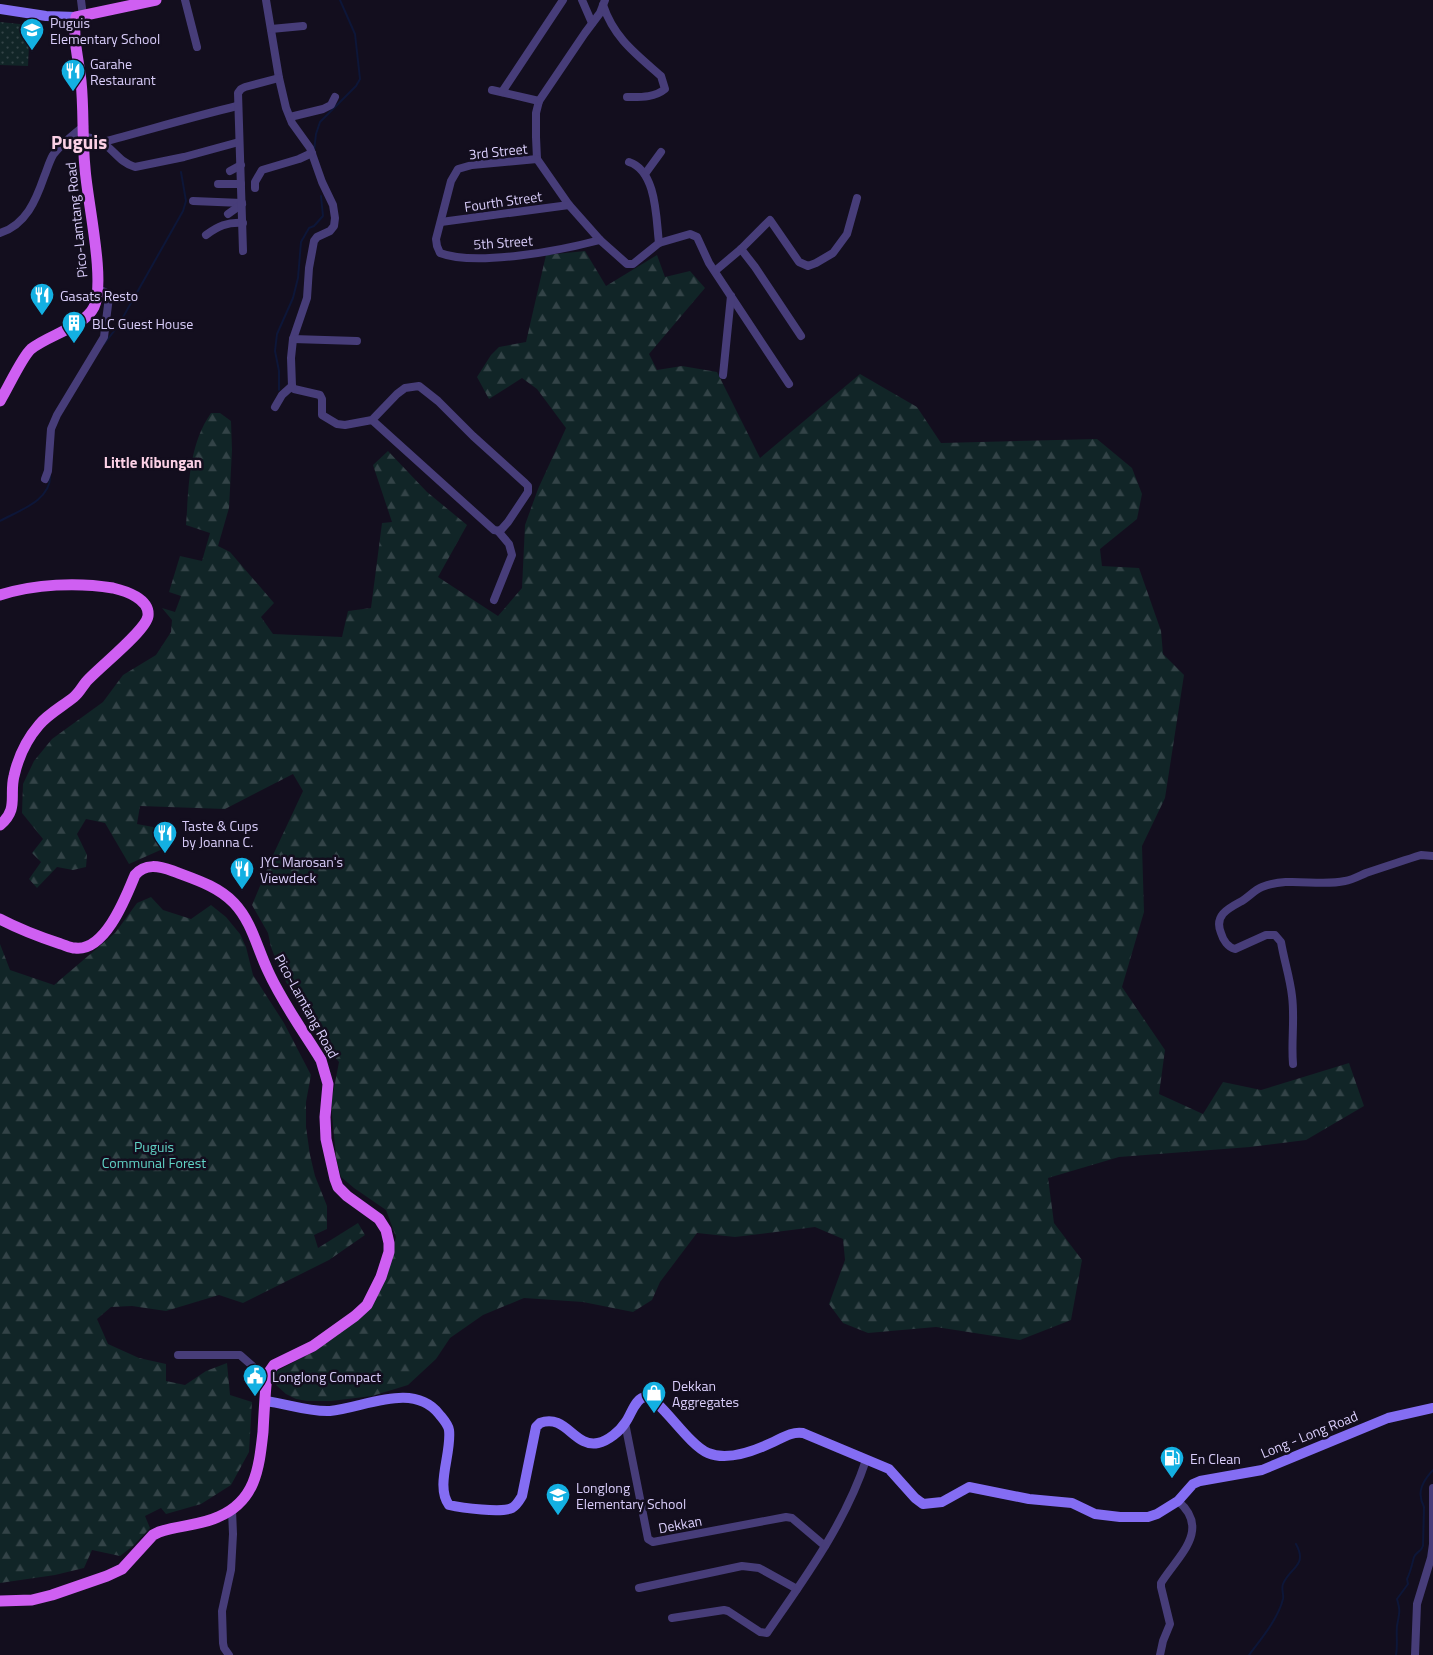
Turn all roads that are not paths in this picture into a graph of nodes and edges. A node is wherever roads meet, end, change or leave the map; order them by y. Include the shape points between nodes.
1 (81, 0) edge
2 (156, 0) edge
3 (184, 0) edge
4 (266, 0) edge
5 (563, 0) edge
6 (582, 0) edge
7 (604, 3) edge
8 (0, 9) edge
9 (79, 17) junction
10 (592, 23) junction
11 (303, 26) dead end
12 (271, 29) junction
13 (197, 48) dead end
14 (279, 78) junction
15 (492, 90) dead end
16 (502, 92) junction
17 (627, 97) dead end
18 (335, 98) dead end
19 (539, 102) junction
20 (237, 106) junction
21 (290, 117) junction
22 (84, 132) junction
23 (103, 142) junction
24 (239, 142) junction
25 (661, 152) dead end
26 (312, 153) junction
27 (537, 159) junction
28 (629, 162) dead end
29 (241, 165) junction
30 (230, 171) dead end
31 (645, 174) junction
32 (218, 184) dead end
33 (241, 184) junction
34 (254, 188) dead end
35 (857, 198) dead end
36 (193, 201) dead end
37 (242, 203) junction
38 (568, 205) junction
39 (228, 214) dead end
40 (441, 222) junction
41 (243, 223) junction
42 (0, 233) edge
43 (206, 235) dead end
44 (600, 240) junction
45 (659, 243) junction
46 (741, 249) junction
47 (243, 251) dead end
48 (715, 271) junction
49 (97, 289) junction
50 (731, 296) junction
51 (801, 336) dead end
52 (293, 339) junction
53 (357, 341) dead end
54 (723, 375) dead end
55 (789, 384) dead end
56 (292, 386) junction
57 (0, 401) edge
58 (275, 407) dead end
59 (372, 420) junction
60 (45, 479) dead end
61 (498, 531) junction
62 (0, 595) edge
63 (494, 600) dead end
64 (0, 825) edge
65 (1433, 856) edge
66 (0, 919) edge
67 (1293, 1064) dead end
68 (178, 1355) dead end
69 (267, 1375) junction
70 (266, 1401) junction
71 (1433, 1408) edge
72 (625, 1423) junction
73 (866, 1460) junction
74 (1433, 1488) edge
75 (1178, 1501) junction
76 (232, 1510) junction
77 (825, 1546) junction
78 (639, 1588) dead end
79 (797, 1589) junction
80 (0, 1601) edge
81 (672, 1618) dead end
82 (229, 1655) edge
83 (1160, 1655) edge
84 (1415, 1655) edge

1 - 9 street
2 - 9 main road
3 - 13 street
4 - 12 street
5 - 16 street
6 - 10 street
7 - 10 street
7 - 17 street via 608,20 620,38 661,76 664,84 665,89 660,93 642,98
8 - 9 main road
9 - 22 main road, Pico-Lamtang Road via 75,31
10 - 19 street
11 - 12 street
12 - 14 street
14 - 20 street via 241,89
14 - 21 street
15 - 16 street
16 - 19 street
18 - 21 street via 324,109
19 - 27 street via 536,113
20 - 23 street
20 - 24 street
21 - 26 street
22 - 23 street
22 - 42 street via 70,137 53,155 28,212 18,223
22 - 49 main road, Pico-Lamtang Road
23 - 24 street via 133,166
24 - 29 street
25 - 31 street
26 - 34 street via 262,170
26 - 52 street via 335,218 330,231 314,241 307,298
27 - 38 street
27 - 40 street, 3rd Street via 458,169 451,182
28 - 31 street via 636,164
29 - 30 street
29 - 33 street
31 - 45 street via 652,190
32 - 33 street
33 - 37 street
35 - 46 street via 847,234 833,253 816,263 808,266 799,262 770,220
36 - 37 street
37 - 39 street
37 - 41 street
38 - 40 street, Fourth Street
38 - 44 street
40 - 44 street, 5th Street via 437,246 440,253 450,256 511,256
41 - 43 street via 224,224
41 - 47 street
44 - 45 street via 627,264 633,264
45 - 48 street via 690,234 695,236
46 - 48 street
46 - 51 street
48 - 50 street
49 - 57 main road, Pico-Lamtang Road via 96,301 89,313 29,351
49 - 60 street via 108,297 104,337 54,422
50 - 54 street
50 - 55 street
52 - 53 street
52 - 56 street
56 - 58 street
56 - 59 street via 320,395 322,415 338,424
59 - 61 street
59 - 61 street via 405,388 419,386 438,401 528,486 528,492 508,522
61 - 63 street via 509,544 512,555
62 - 64 main road via 57,586 114,589 140,599 148,610 148,618 136,635 86,682 76,696 39,724 16,765 13,803 10,814
65 - 67 street via 1420,855 1343,882 1276,883 1260,888 1223,913 1219,919 1221,934 1232,948 1266,935 1275,936 1281,942 1294,1012
66 - 69 main road, Pico-Lamtang Road via 76,949 88,946 112,924 134,875 146,867 161,866 214,889 233,902 246,919 268,971 321,1060 326,1074 326,1139 338,1187 379,1219 389,1243 385,1266 367,1305 313,1346 274,1365
68 - 69 street via 240,1355
69 - 70 main road
70 - 72 main road, Long - Long Road via 330,1411 399,1397 416,1399 433,1407 446,1422 449,1432 444,1496 449,1505 466,1508 506,1510 517,1504 522,1496 536,1427 540,1423 552,1420 589,1443 598,1443
70 - 76 main road via 257,1473 251,1489
71 - 75 main road, Long - Long Road via 1388,1418 1262,1470 1200,1481
72 - 73 main road, Long - Long Road via 635,1405 646,1397 662,1406 696,1446 708,1453 722,1456 744,1452 798,1432
72 - 77 street, Dekkan via 651,1541 786,1517 792,1518
73 - 75 main road, Long - Long Road via 889,1470 920,1503 926,1504 942,1502 969,1487 1029,1499 1072,1503 1095,1514 1120,1517 1148,1517
73 - 77 street
74 - 84 street via 1433,1544 1417,1604
75 - 83 street via 1190,1518 1192,1534 1186,1549 1161,1582 1170,1624
76 - 80 main road via 205,1522 159,1532 122,1569 107,1576 46,1597
76 - 82 street via 231,1570 222,1611 223,1643
77 - 79 street
78 - 79 street via 742,1566 759,1568
79 - 81 street via 766,1633 724,1610

